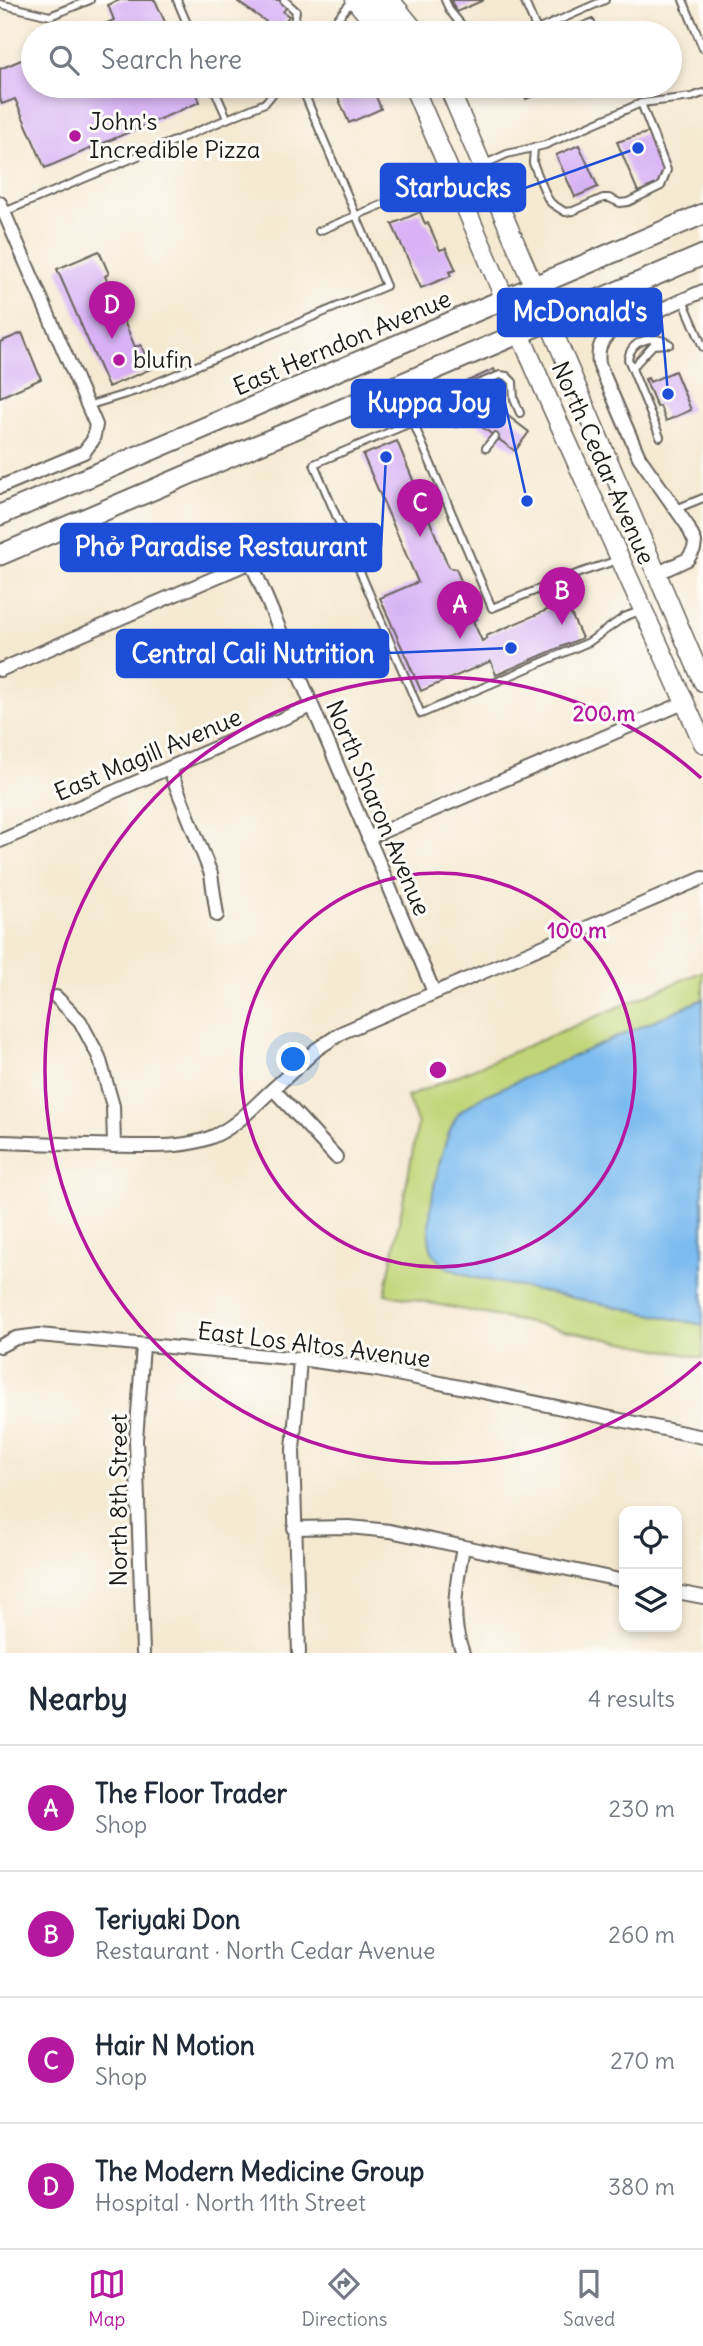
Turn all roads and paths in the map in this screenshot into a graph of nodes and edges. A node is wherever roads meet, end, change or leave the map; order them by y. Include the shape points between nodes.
1 (90, 0) edge
2 (177, 0) edge
3 (284, 0) edge
4 (354, 0) edge
5 (371, 0) edge
6 (390, 0) edge
7 (445, 0) edge
8 (524, 0) edge
9 (604, 0) edge
10 (683, 0) edge
11 (0, 4) edge
12 (186, 21) edge
13 (293, 21) edge
14 (336, 21) edge
15 (372, 21) edge
16 (391, 21) edge
17 (407, 21) edge
18 (458, 21) edge
19 (533, 21) edge
20 (557, 21) edge
21 (703, 48) edge
22 (703, 93) edge
23 (218, 98) edge
24 (269, 98) edge
25 (306, 98) edge
26 (418, 98) edge
27 (453, 98) edge
28 (641, 103) junction
29 (227, 118) junction
30 (534, 147) junction
31 (483, 164) junction
32 (453, 176) junction
33 (2, 208) edge
34 (703, 214) edge
35 (356, 216) junction
36 (319, 231) dead end
37 (703, 255) edge
38 (533, 287) junction
39 (703, 291) edge
40 (505, 299) junction
41 (683, 300) junction
42 (548, 321) junction
43 (520, 333) junction
44 (703, 346) edge
45 (632, 368) junction
46 (87, 406) junction
47 (520, 413) dead end
48 (413, 422) junction
49 (495, 437) dead end
50 (660, 437) dead end
51 (486, 448) dead end
52 (0, 487) edge
53 (703, 498) edge
54 (676, 509) junction
55 (0, 515) edge
56 (0, 555) edge
57 (619, 559) junction
58 (656, 574) junction
59 (642, 610) junction
60 (0, 670) edge
61 (703, 684) edge
62 (686, 702) junction
63 (312, 706) junction
64 (703, 743) edge
65 (169, 768) junction
66 (368, 838) junction
67 (0, 841) edge
68 (703, 878) edge
69 (217, 915) dead end
70 (434, 992) junction
71 (56, 997) dead end
72 (272, 1089) junction
73 (0, 1142) edge
74 (114, 1146) junction
75 (336, 1157) dead end
76 (0, 1346) edge
77 (144, 1346) junction
78 (300, 1359) junction
79 (703, 1437) edge
80 (295, 1528) junction
81 (463, 1547) junction
82 (619, 1580) edge
83 (682, 1593) edge
84 (703, 1597) edge
85 (143, 1653) edge
86 (299, 1653) edge
87 (463, 1653) edge

1 - 11 lane via 50,16
2 - 12 lane
3 - 13 lane via 296,11
4 - 14 lane
4 - 15 main road
5 - 16 main road
6 - 17 main road
7 - 18 lane
8 - 19 lane
9 - 20 lane
10 - 21 lane
22 - 28 lane
23 - 29 lane
24 - 29 lane
25 - 35 lane
26 - 32 main road, North Cedar Avenue
27 - 31 main road, North Cedar Avenue
28 - 30 lane
28 - 30 lane via 667,170 661,186 628,202 603,198 573,211 557,208 547,197 533,163
29 - 33 lane
30 - 31 lane
31 - 38 main road, North Cedar Avenue
32 - 35 lane
32 - 40 main road, North Cedar Avenue
33 - 46 street
34 - 38 main road, East Herndon Avenue
35 - 36 lane
35 - 46 lane via 386,286 139,390
37 - 42 main road
38 - 40 main road, East Herndon Avenue
38 - 42 main road, North Cedar Avenue
39 - 41 street
40 - 43 main road, North Cedar Avenue
40 - 55 main road, East Herndon Avenue
41 - 44 lane
41 - 54 street via 616,329 601,342 598,353 639,457
42 - 43 main road
42 - 58 main road, North Cedar Avenue
43 - 56 main road
43 - 57 main road, North Cedar Avenue
45 - 45 lane via 629,354 644,340 660,338 670,344 653,345
45 - 50 lane
46 - 52 street via 96,425 84,452
47 - 48 lane via 513,382 500,375 433,402
48 - 57 lane via 492,608
48 - 59 lane via 314,464 421,714 589,642
49 - 51 lane
53 - 54 lane
54 - 58 street via 692,532 694,549 688,559
57 - 59 main road, North Cedar Avenue
57 - 61 main road via 638,561 678,651
58 - 61 main road, North Cedar Avenue
59 - 62 main road, North Cedar Avenue
60 - 63 street, North Sharon Avenue via 251,562
62 - 64 main road, North Cedar Avenue
62 - 66 street
63 - 65 street, East Magill Avenue
63 - 66 street, North Sharon Avenue
65 - 67 street, East Magill Avenue
65 - 69 street via 211,874
66 - 70 street, North Sharon Avenue
68 - 70 street
70 - 72 street via 330,1039
71 - 74 street via 80,1021 99,1057 113,1107
72 - 74 street via 241,1119 210,1138 174,1146
72 - 75 street
73 - 74 street
76 - 77 street, East Los Altos Avenue via 39,1335
77 - 78 street, East Los Altos Avenue
77 - 85 street, North 8th Street via 136,1440
78 - 79 street, East Los Altos Avenue via 377,1370
78 - 80 street via 293,1450
80 - 81 street via 390,1531
80 - 86 street
81 - 82 street
81 - 87 street via 455,1612
83 - 84 street

